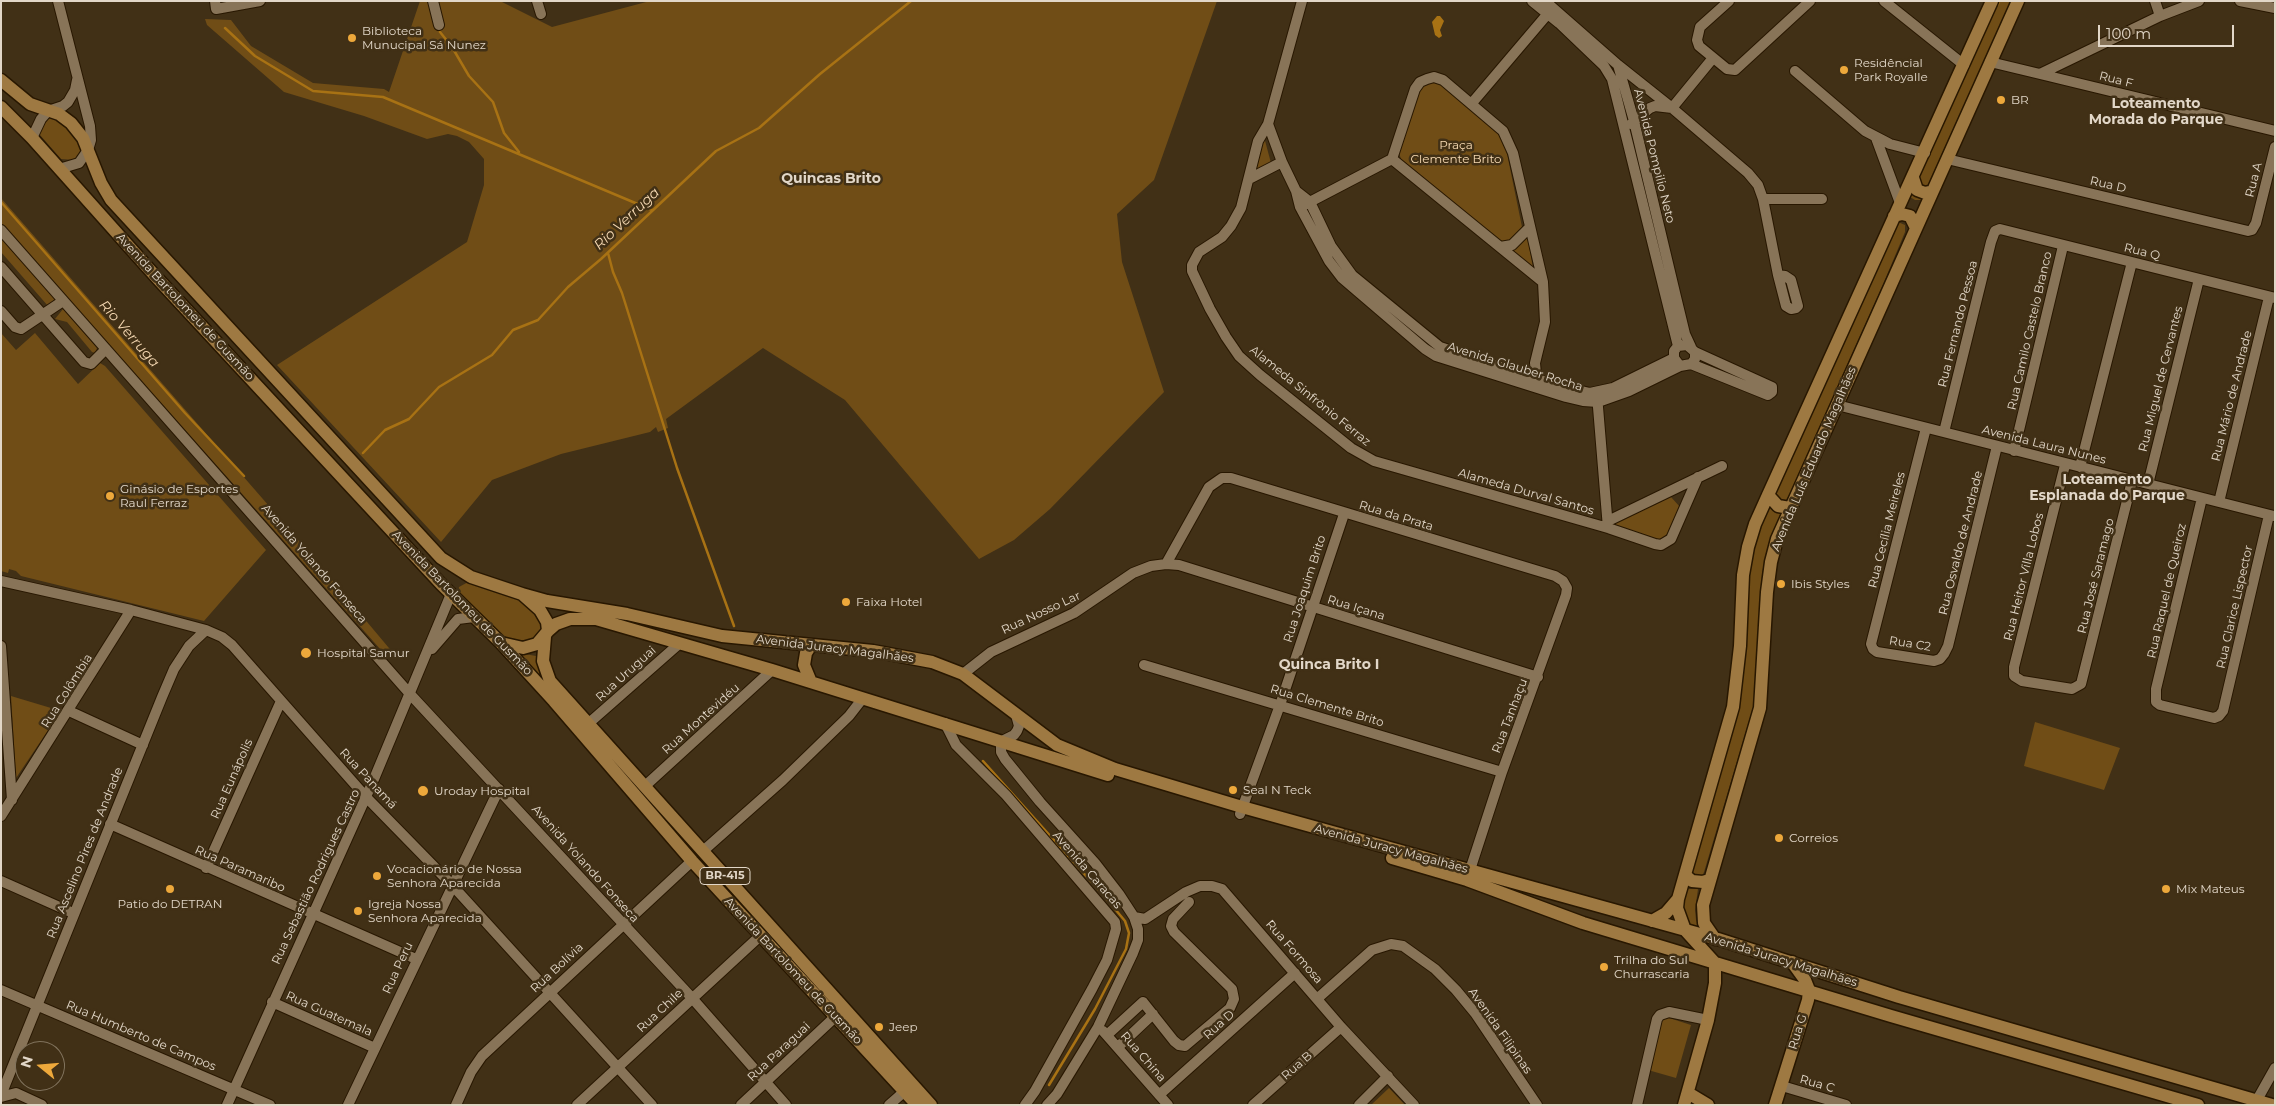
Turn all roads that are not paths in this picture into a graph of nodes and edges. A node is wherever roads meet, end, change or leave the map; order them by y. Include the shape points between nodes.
1 (58, 1) edge
2 (260, 1) edge
3 (433, 1) edge
4 (537, 1) edge
5 (1302, 1) edge
6 (1532, 1) edge
7 (1729, 1) edge
8 (1810, 1) edge
9 (1884, 1) edge
10 (1992, 1) edge
11 (2018, 1) edge
12 (2155, 1) edge
13 (2199, 1) edge
14 (2240, 1) edge
15 (216, 5) edge
16 (1549, 7) edge
17 (2275, 8) edge
18 (541, 14) dead end
19 (2160, 16) junction
20 (439, 25) dead end
21 (1713, 58) junction
22 (1990, 62) junction
23 (1618, 64) junction
24 (1964, 64) junction
25 (1795, 71) dead end
26 (2040, 74) junction
27 (77, 79) junction
28 (1, 80) edge
29 (1472, 104) junction
30 (1, 107) edge
31 (1672, 108) junction
32 (48, 111) junction
33 (1634, 121) junction
34 (1268, 124) junction
35 (1626, 131) junction
36 (2275, 132) edge
37 (32, 138) junction
38 (1876, 138) junction
39 (2275, 147) edge
40 (88, 150) junction
41 (1924, 153) junction
42 (1392, 159) junction
43 (1947, 159) junction
44 (1282, 162) junction
45 (59, 169) junction
46 (1913, 178) junction
47 (1249, 179) junction
48 (1296, 191) junction
49 (1933, 191) junction
50 (1763, 199) junction
51 (1822, 200) dead end
52 (1310, 202) junction
53 (1900, 203) junction
54 (1300, 207) junction
55 (1894, 216) junction
56 (2257, 219) joint
57 (1530, 227) junction
58 (1916, 228) junction
59 (1, 230) edge
60 (2004, 230) joint
61 (2063, 246) junction
62 (1500, 247) junction
63 (2132, 262) junction
64 (1, 267) edge
65 (1778, 275) dead end
66 (2199, 279) junction
67 (1544, 282) junction
68 (2272, 298) edge
69 (63, 301) junction
70 (1, 311) edge
71 (43, 316) junction
72 (1678, 346) junction
73 (106, 349) junction
74 (1693, 350) junction
75 (1682, 362) junction
76 (1537, 384) junction
77 (1598, 396) junction
78 (1837, 405) junction
79 (1926, 428) junction
80 (1944, 432) junction
81 (1997, 446) junction
82 (2014, 450) junction
83 (2066, 464) junction
84 (1392, 466) joint
85 (1722, 466) dead end
86 (2080, 467) junction
87 (1698, 477) junction
88 (2132, 481) junction
89 (2148, 484) junction
90 (1768, 495) junction
91 (2202, 498) junction
92 (2219, 502) junction
93 (1790, 508) junction
94 (1344, 514) junction
95 (2272, 516) edge
96 (1608, 525) junction
97 (1166, 564) junction
98 (1555, 576) joint
99 (1, 581) edge
100 (451, 594) junction
101 (522, 594) junction
102 (1312, 608) junction
103 (131, 610) junction
104 (474, 617) junction
105 (206, 630) junction
106 (546, 634) junction
107 (1872, 638) joint
108 (501, 643) junction
109 (680, 643) junction
110 (811, 645) junction
111 (1, 646) edge
112 (1948, 646) joint
113 (425, 658) junction
114 (1144, 664) dead end
115 (772, 670) junction
116 (964, 674) junction
117 (1538, 678) junction
118 (2084, 678) joint
119 (811, 682) junction
120 (410, 694) junction
121 (864, 698) junction
122 (281, 701) junction
123 (2226, 704) joint
124 (1280, 705) junction
125 (69, 711) junction
126 (1016, 715) junction
127 (946, 723) junction
128 (589, 724) junction
129 (1002, 741) junction
130 (142, 745) junction
131 (1502, 772) junction
132 (11, 781) junction
133 (22, 784) junction
134 (645, 786) junction
135 (499, 789) junction
136 (366, 797) junction
137 (12, 800) junction
138 (1241, 810) junction
139 (1, 816) edge
140 (110, 824) junction
141 (703, 852) junction
142 (692, 861) junction
143 (206, 868) junction
144 (1470, 870) junction
145 (1685, 875) junction
146 (1709, 880) junction
147 (1, 881) edge
148 (452, 885) junction
149 (1550, 891) junction
150 (1678, 899) junction
151 (1190, 902) dead end
152 (1544, 909) junction
153 (74, 913) junction
154 (313, 915) junction
155 (1134, 917) junction
156 (1652, 920) junction
157 (622, 924) junction
158 (1685, 930) junction
159 (760, 936) junction
160 (1715, 939) junction
161 (416, 959) junction
162 (1715, 962) junction
163 (1792, 962) junction
164 (1295, 973) junction
165 (1, 990) edge
166 (1808, 990) junction
167 (550, 992) junction
168 (1899, 997) junction
169 (692, 998) junction
170 (1318, 998) junction
171 (272, 1002) junction
172 (38, 1005) junction
173 (1153, 1014) junction
174 (1891, 1016) junction
175 (835, 1017) junction
176 (1708, 1020) junction
177 (1098, 1027) junction
178 (1341, 1027) junction
179 (1107, 1035) junction
180 (1118, 1047) junction
181 (375, 1048) junction
182 (618, 1068) junction
183 (2275, 1068) edge
184 (1388, 1076) junction
185 (765, 1081) junction
186 (1782, 1086) junction
187 (233, 1089) junction
188 (905, 1091) junction
189 (1035, 1091) junction
190 (1159, 1095) junction
191 (1, 1096) edge
192 (1686, 1099) edge
193 (2258, 1100) junction
194 (42, 1105) edge
195 (226, 1105) edge
196 (270, 1105) edge
197 (348, 1105) edge
198 (456, 1105) edge
199 (577, 1105) edge
200 (652, 1105) edge
201 (740, 1105) edge
202 (786, 1105) edge
203 (889, 1105) edge
204 (917, 1105) edge
205 (931, 1105) edge
206 (1025, 1105) edge
207 (1048, 1105) edge
208 (1168, 1105) edge
209 (1253, 1105) edge
210 (1359, 1105) edge
211 (1414, 1105) edge
212 (1537, 1105) edge
213 (1637, 1105) edge
214 (1708, 1105) edge
215 (1774, 1105) edge
216 (1846, 1105) edge
217 (2198, 1105) edge
218 (2272, 1105) edge

1 - 27 street
2 - 15 street
3 - 20 street
4 - 18 street
5 - 34 street
6 - 16 street, Avenida Pompilio Neto
7 - 21 street via 1700,27 1697,34 1698,46
8 - 21 street via 1735,70 1727,69
9 - 24 street
10 - 24 main road, Avenida Luís Eduardo Magalhães
11 - 22 main road, Avenida Luís Eduardo Magalhães
12 - 19 street
13 - 19 street
14 - 17 street
16 - 23 street, Avenida Pompilio Neto
16 - 29 street
16 - 35 street, Avenida Pompilio Neto via 1609,72
19 - 26 street
21 - 31 street
22 - 26 street, Rua F
22 - 43 main road, Avenida Luís Eduardo Magalhães
23 - 31 street
23 - 33 street, Avenida Pompilio Neto
24 - 41 main road, Avenida Luís Eduardo Magalhães
25 - 38 street
26 - 36 street, Rua F
27 - 32 street via 68,102
27 - 40 street via 90,126
28 - 32 main road, Avenida Bartolomeu de Gusmão via 20,98
29 - 42 street via 1443,80 1434,77 1420,82 1410,100
29 - 57 street via 1503,131 1510,144
30 - 37 main road, Avenida Bartolomeu de Gusmão
31 - 33 street via 1656,106
31 - 50 street via 1748,172
32 - 37 street
32 - 40 main road, Avenida Bartolomeu de Gusmão via 71,123
33 - 35 street
33 - 74 street, Avenida Pompilio Neto via 1676,297
34 - 44 street, Avenida Glauber Rocha
34 - 47 street via 1252,158
35 - 72 street, Avenida Pompilio Neto
37 - 45 main road, Avenida Bartolomeu de Gusmão
38 - 41 street
38 - 53 street
39 - 56 street, Rua A
40 - 45 street via 79,163
40 - 101 main road, Avenida Bartolomeu de Gusmão via 111,200 441,558 471,577
41 - 46 main road, Avenida Luís Eduardo Magalhães
42 - 52 street
42 - 62 street
43 - 49 main road, Avenida Luís Eduardo Magalhães
43 - 56 street, Rua D via 2241,229 2252,230
44 - 47 street
44 - 48 street, Avenida Glauber Rocha
45 - 100 main road, Avenida Bartolomeu de Gusmão via 156,278
46 - 49 main road via 1917,190
46 - 53 main road, Avenida Luís Eduardo Magalhães
47 - 84 street, Alameda Sinfrônio Ferraz via 1241,208 1231,226 1222,237 1199,252 1192,265 1210,309 1239,356 1260,375 1351,448 1374,461
48 - 52 street, Avenida Glauber Rocha
48 - 54 street, Avenida Glauber Rocha
49 - 58 main road, Avenida Luís Eduardo Magalhães
50 - 51 street
50 - 65 street
52 - 54 street
52 - 76 street, Avenida Glauber Rocha via 1330,246 1352,275 1431,341
53 - 55 main road, Avenida Luís Eduardo Magalhães
54 - 76 street, Avenida Glauber Rocha via 1335,270 1425,350 1436,356
55 - 58 main road via 1910,216
55 - 90 main road, Avenida Luís Eduardo Magalhães
57 - 62 street via 1512,245
57 - 67 street
58 - 78 main road, Avenida Luís Eduardo Magalhães
59 - 69 street, Avenida Yolando Fonseca
60 - 61 street, Rua Q
60 - 80 street, Rua Fernando Pessoa via 1995,232 1991,242
61 - 63 street, Rua Q
61 - 82 street, Rua Camilo Castelo Branco
62 - 67 street
63 - 66 street, Rua Q
63 - 86 street
64 - 71 street
66 - 68 street, Rua Q
66 - 89 street, Rua Miguel de Cervantes
67 - 76 street via 1545,322 1535,363
68 - 92 street, Rua Mário de Andrade
69 - 71 street
69 - 73 street, Avenida Yolando Fonseca
70 - 71 street via 18,329
71 - 73 street via 84,362 91,364
72 - 74 street via 1683,344
72 - 75 street via 1674,351
73 - 120 street, Avenida Yolando Fonseca
74 - 75 street via 1694,359
74 - 75 street via 1772,387 1772,392 1768,395
75 - 77 street, Avenida Glauber Rocha via 1629,391
76 - 77 street, Avenida Glauber Rocha
77 - 96 street, Alameda Durval Santos
78 - 79 street, Avenida Laura Nunes
78 - 93 main road, Avenida Luís Eduardo Magalhães
79 - 80 street, Avenida Laura Nunes
79 - 107 street, Rua Cecília Meireles
80 - 81 street, Avenida Laura Nunes
81 - 82 street, Avenida Laura Nunes
81 - 112 street, Rua Osvaldo de Andrade
82 - 83 street, Avenida Laura Nunes
83 - 86 street, Avenida Laura Nunes
83 - 118 street, Rua Heitor Villa Lobos via 2014,676 2022,681 2072,689 2077,688
84 - 96 street, Alameda Durval Santos
85 - 87 street
86 - 88 street, Avenida Laura Nunes
87 - 96 street
87 - 96 street via 1667,543 1655,544
88 - 89 street, Avenida Laura Nunes
88 - 118 street, Rua José Saramago
89 - 91 street, Avenida Laura Nunes
90 - 93 main road via 1778,506
90 - 145 main road, Avenida Luís Eduardo Magalhães via 1746,556 1738,681 1733,707
91 - 92 street, Avenida Laura Nunes
91 - 123 street, Rua Raquel de Queiroz via 2156,690 2156,702 2160,706 2214,718
92 - 95 street, Avenida Laura Nunes
93 - 146 main road, Avenida Luís Eduardo Magalhães via 1771,562 1760,708
94 - 97 street, Rua da Prata via 1230,478 1215,481
94 - 98 street, Rua da Prata
94 - 102 street, Rua Joaquim Brito
95 - 123 street, Rua Clarice Lispector
97 - 102 street, Rua Içana via 1179,565
97 - 116 street, Rua Nosso Lar via 1133,573 1074,613 991,652
98 - 117 street, Rua Tanhaçu via 1563,581 1566,595
99 - 103 street, Rua Panamá
100 - 104 main road, Avenida Bartolomeu de Gusmão
100 - 113 street, Rua Sebastião Rodrigues Castro
101 - 106 main road via 540,610 547,622
101 - 110 main road, Avenida Juracy Magalhães via 722,636
102 - 117 street, Rua Içana
102 - 124 street, Rua Joaquim Brito
103 - 105 street, Rua Panamá
103 - 125 street, Rua Colômbia
104 - 108 main road, Avenida Bartolomeu de Gusmão
104 - 113 street, Rua Sebastião Rodrigues Castro via 458,619
105 - 122 street, Rua Panamá via 232,645
105 - 130 street, Rua Ascelino Pires de Andrade via 174,669
106 - 108 main road, Avenida Juracy Magalhães via 537,644 523,648
106 - 109 main road, Avenida Juracy Magalhães via 556,624 570,618 596,619
106 - 128 main road, Avenida Bartolomeu de Gusmão / BR-415 via 543,661 550,681
107 - 112 street, Rua C2 via 1871,644 1877,652 1934,661 1940,659
108 - 142 main road, Avenida Bartolomeu de Gusmão
109 - 115 main road, Avenida Juracy Magalhães
109 - 128 street, Rua Uruguai
110 - 116 main road, Avenida Juracy Magalhães via 916,658
110 - 119 main road via 804,666
111 - 132 street
113 - 120 street, Rua Sebastião Rodrigues Castro
114 - 124 street, Rua Clemente Brito
115 - 119 main road, Avenida Juracy Magalhães
115 - 134 street, Rua Montevidéu
116 - 126 main road, Avenida Juracy Magalhães
117 - 131 street, Rua Tanhaçu
119 - 121 main road, Avenida Juracy Magalhães
120 - 135 street, Avenida Yolando Fonseca
120 - 136 street, Rua Sebastião Rodrigues Castro
121 - 127 main road, Avenida Juracy Magalhães
121 - 141 street via 783,780
122 - 136 street, Rua Panamá
122 - 143 street, Rua Eunápolis
124 - 131 street, Rua Clemente Brito
124 - 138 street, Rua Joaquim Brito
125 - 130 street
125 - 133 street, Rua Colômbia
126 - 129 street via 1017,731
126 - 138 main road, Avenida Juracy Magalhães via 1057,744 1084,758
127 - 129 main road, Avenida Juracy Magalhães
127 - 189 street, Avenida Caracas via 956,745 1006,795 1115,922 1116,935 1107,960
128 - 134 main road, Avenida Bartolomeu de Gusmão / BR-415
129 - 138 main road, Avenida Juracy Magalhães via 1072,764
129 - 155 street, Avenida Caracas via 1001,752 1005,759 1095,863
130 - 140 street, Rua Ascelino Pires de Andrade
131 - 144 street, Rua Tanhaçu
132 - 133 street
132 - 137 street
133 - 137 street, Rua Colômbia
134 - 141 main road, Avenida Bartolomeu de Gusmão / BR-415
135 - 148 street, Rua Peru
135 - 157 street, Avenida Yolando Fonseca
136 - 148 street, Rua Panamá
136 - 154 street, Rua Sebastião Rodrigues Castro
137 - 139 street, Rua Colômbia
138 - 144 main road, Avenida Juracy Magalhães
138 - 152 main road, Avenida Juracy Magalhães via 1467,880
140 - 143 street, Rua Paramaribo
140 - 153 street, Rua Ascelino Pires de Andrade
141 - 205 main road, Avenida Bartolomeu de Gusmão / BR-415
142 - 157 street, Rua Bolívia
142 - 159 main road, Avenida Bartolomeu de Gusmão
143 - 154 street, Rua Paramaribo
144 - 149 main road, Avenida Juracy Magalhães
145 - 146 main road via 1692,882
145 - 150 main road, Avenida Luís Eduardo Magalhães
146 - 160 main road, Avenida Luís Eduardo Magalhães via 1702,915 1706,930
147 - 153 street
148 - 161 street, Rua Peru
148 - 167 street, Rua Panamá
149 - 152 main road
149 - 156 main road, Avenida Juracy Magalhães
150 - 156 main road via 1666,913
150 - 158 main road, Avenida Luís Eduardo Magalhães via 1677,908
151 - 173 street via 1173,919 1171,926 1232,989 1234,999 1230,1008 1185,1046 1174,1041
152 - 162 main road, Avenida Juracy Magalhães
153 - 172 street, Rua Ascelino Pires de Andrade
154 - 161 street, Rua Paramaribo
154 - 171 street, Rua Sebastião Rodrigues Castro
155 - 164 street, Rua Formosa via 1145,919 1200,886 1222,889
155 - 177 street, Avenida Caracas via 1138,940
156 - 158 main road, Avenida Juracy Magalhães
157 - 167 street, Rua Bolívia
157 - 169 street, Avenida Yolando Fonseca
158 - 160 main road, Avenida Juracy Magalhães
158 - 162 main road
159 - 169 street, Rua Chile
159 - 175 main road, Avenida Bartolomeu de Gusmão
160 - 163 main road, Avenida Juracy Magalhães
161 - 181 street, Rua Peru
162 - 166 main road, Avenida Juracy Magalhães
162 - 176 main road via 1715,983
163 - 166 main road
163 - 168 main road, Avenida Juracy Magalhães
164 - 170 street, Rua Formosa
164 - 190 street, Rua D
165 - 172 street, Rua Humberto de Campos
166 - 174 main road, Avenida Juracy Magalhães
166 - 186 main road, Rua G via 1808,1000
167 - 182 street, Rua Panamá
167 - 198 street, Rua Bolívia via 482,1056
168 - 174 main road via 1890,1003
168 - 193 main road, Avenida Juracy Magalhães
169 - 182 street, Rua Chile
169 - 185 street, Avenida Yolando Fonseca
170 - 178 street, Rua Formosa
170 - 212 street, Avenida Filipinas via 1372,950 1391,944 1402,946 1435,969 1456,990
171 - 181 street, Rua Guatemala
171 - 187 street, Rua Sebastião Rodrigues Castro
172 - 187 street, Rua Humberto de Campos
172 - 191 street, Rua Ascelino Pires de Andrade
173 - 179 street via 1143,1002
173 - 180 street
174 - 217 main road, Avenida Juracy Magalhães
175 - 185 street, Rua Paraguai
175 - 188 main road, Avenida Bartolomeu de Gusmão
176 - 192 main road
176 - 213 street via 1669,1012 1660,1014
177 - 179 street, Rua China
177 - 207 street, Avenida Caracas
178 - 184 street, Rua Formosa
178 - 209 street, Rua B
179 - 180 street, Rua China
180 - 190 street, Rua China
181 - 197 street, Rua Peru
182 - 199 street, Rua Chile
182 - 200 street, Rua Panamá
183 - 193 street
184 - 210 street
184 - 211 street, Rua Formosa
185 - 201 street, Rua Paraguai
185 - 202 street, Avenida Yolando Fonseca
186 - 215 main road, Rua G
186 - 216 street, Rua C
187 - 195 street, Rua Sebastião Rodrigues Castro
187 - 196 street, Rua Humberto de Campos
188 - 203 street
188 - 204 main road, Avenida Bartolomeu de Gusmão
189 - 206 street, Avenida Caracas
189 - 207 street
190 - 208 street, Rua China
191 - 194 street via 16,1093
192 - 214 main road
193 - 218 main road, Avenida Juracy Magalhães

